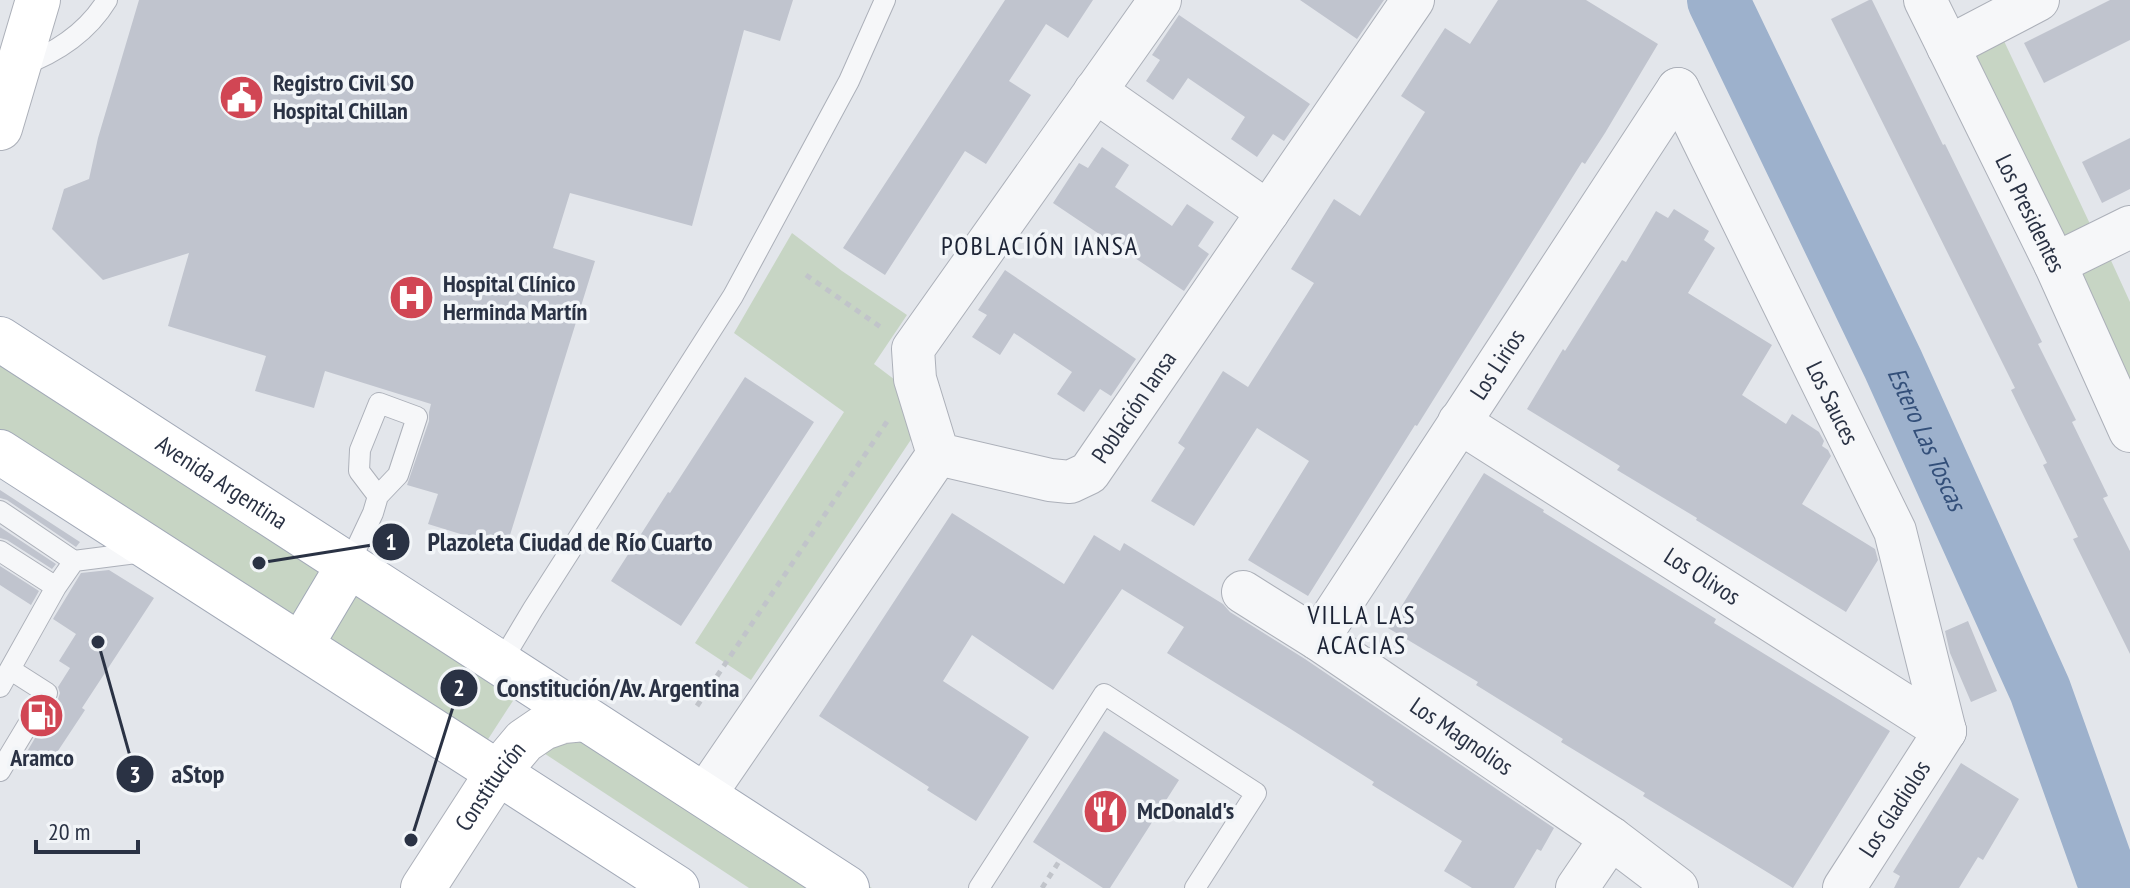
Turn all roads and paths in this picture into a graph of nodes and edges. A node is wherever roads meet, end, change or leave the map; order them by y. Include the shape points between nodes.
1 (38, 0) edge
2 (107, 0) edge
3 (885, 0) edge
4 (1160, 0) edge
5 (1413, 0) edge
6 (1925, 0) edge
7 (2038, 0) edge
8 (1948, 47) junction
9 (18, 67) junction
10 (1678, 89) joint
11 (1095, 91) junction
12 (0, 128) edge
13 (1268, 212) junction
14 (2130, 227) edge
15 (2055, 264) junction
16 (806, 275) dead end
17 (0, 339) edge
18 (914, 364) junction
19 (58, 377) junction
20 (0, 383) edge
21 (1459, 422) junction
22 (2130, 431) edge
23 (0, 452) edge
24 (938, 454) junction
25 (378, 496) dead end
26 (0, 511) edge
27 (0, 551) edge
28 (153, 551) junction
29 (74, 561) junction
30 (348, 566) junction
31 (56, 587) junction
32 (1243, 592) dead end
33 (1318, 639) junction
34 (301, 645) junction
35 (500, 664) junction
36 (5, 678) edge
37 (697, 706) dead end
38 (585, 719) junction
39 (1945, 731) junction
40 (0, 771) edge
41 (498, 772) junction
42 (704, 796) junction
43 (1611, 838) junction
44 (1060, 860) dead end
45 (423, 888) edge
46 (677, 888) edge
47 (847, 888) edge
48 (979, 888) edge
49 (1042, 888) edge
50 (1195, 888) edge
51 (1577, 888) edge
52 (1677, 888) edge
53 (1844, 888) edge

1 - 9 main road
2 - 9 lane via 79,34
3 - 35 lane via 849,81 733,296
4 - 11 street
5 - 13 street, Población Iansa
6 - 8 street, Los Presidentes
7 - 8 street
8 - 15 street, Los Presidentes
9 - 12 main road
10 - 21 street, Los Lirios
10 - 39 street, Los Sauces via 1895,531
11 - 13 street
11 - 18 street
13 - 24 street, Población Iansa via 1089,473 1070,482 1050,480
14 - 15 street
15 - 22 street, Los Presidentes
16 - 18 path
17 - 19 main road, Avenida Argentina
18 - 24 street
18 - 37 path
19 - 20 main road
19 - 30 main road, Avenida Argentina
21 - 33 street, Los Lirios
21 - 39 street, Los Olivos
23 - 28 main road
24 - 42 street
25 - 30 lane
26 - 29 lane
27 - 31 lane
28 - 29 lane
28 - 34 main road
29 - 31 lane
30 - 34 main road
30 - 35 main road, Avenida Argentina
31 - 36 lane
32 - 33 street, Los Magnolios
33 - 43 street, Los Magnolios
34 - 41 main road
35 - 38 main road, Avenida Argentina
36 - 40 lane via 47,693
38 - 41 main road, Constitución via 543,728
38 - 42 main road, Avenida Argentina
39 - 53 street, Los Gladiolos
41 - 45 main road, Constitución
41 - 46 main road
42 - 47 main road, Avenida Argentina
43 - 51 street
43 - 52 street, Los Magnolios
44 - 49 path
48 - 50 lane via 1104,694 1256,793

